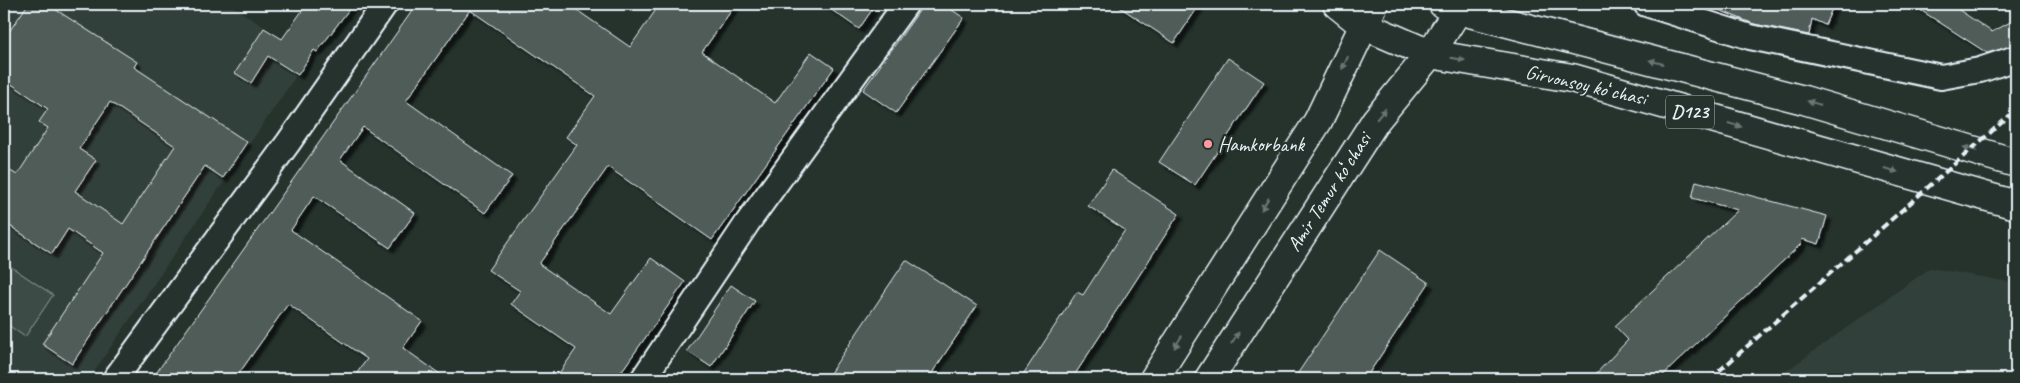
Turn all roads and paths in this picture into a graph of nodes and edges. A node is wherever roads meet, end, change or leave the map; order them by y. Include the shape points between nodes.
1 (385, 4) edge
2 (906, 4) edge
3 (1337, 4) edge
4 (1646, 4) edge
5 (1451, 7) edge
6 (1369, 14) edge
7 (1430, 54) junction
8 (2016, 58) edge
9 (2016, 163) edge
10 (2016, 205) edge
11 (115, 379) edge
12 (643, 379) edge
13 (1154, 379) edge
14 (1209, 379) edge

1 - 11 street
2 - 12 street via 748,222
3 - 6 main road, Girvonsoy koʻchasi
4 - 8 street via 1750,37 1941,77 1980,70
5 - 7 main road, Amir Temur koʻchasi
9 -> 5 main road, Girvonsoy koʻchasi / D123 via 1804,100
6 - 7 main road, Girvonsoy koʻchasi / D123
6 -> 13 main road via 1318,121
7 -> 10 main road, Girvonsoy koʻchasi / D123 via 1572,78
14 -> 7 main road, Amir Temur koʻchasi via 1376,120

